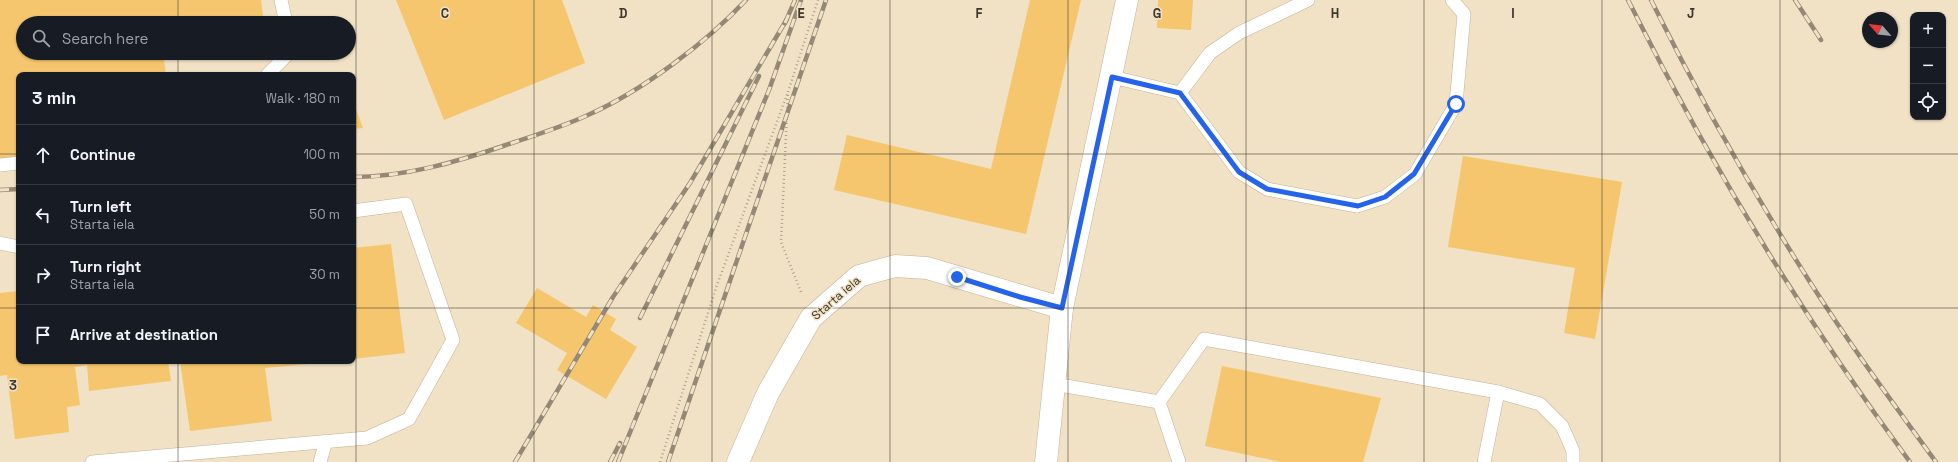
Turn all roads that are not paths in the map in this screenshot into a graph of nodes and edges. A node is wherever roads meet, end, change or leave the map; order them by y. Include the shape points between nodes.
1 (282, 0) edge
2 (1127, 0) edge
3 (1308, 0) edge
4 (1452, 0) edge
5 (285, 16) edge
6 (282, 60) edge
7 (270, 72) edge
8 (1112, 77) junction
9 (1180, 93) junction
10 (16, 163) edge
11 (0, 165) edge
12 (356, 211) edge
13 (0, 243) edge
14 (16, 246) edge
15 (1062, 308) junction
16 (1054, 384) junction
17 (1498, 392) junction
18 (1159, 402) junction
19 (326, 441) junction
20 (92, 462) edge
21 (320, 462) edge
22 (738, 462) edge
23 (1046, 462) edge
24 (1179, 462) edge
25 (1484, 462) edge
26 (1573, 462) edge

1 - 5 lane
2 - 8 street
3 - 9 lane via 1239,33 1210,53
4 - 9 lane via 1464,14 1456,104 1414,174 1385,197 1358,206 1267,189 1239,172
6 - 7 lane
8 - 9 lane
8 - 15 street
10 - 11 lane
12 - 19 lane via 406,204 453,340 409,419 367,438
13 - 14 lane
15 - 16 street
15 - 22 street, Starta iela via 927,268 895,266 859,276 811,318 768,393
16 - 18 lane
16 - 23 street
17 - 18 lane via 1204,339
17 - 25 lane
17 - 26 lane via 1540,404 1562,426 1573,450
18 - 24 lane
19 - 20 lane
19 - 21 lane

